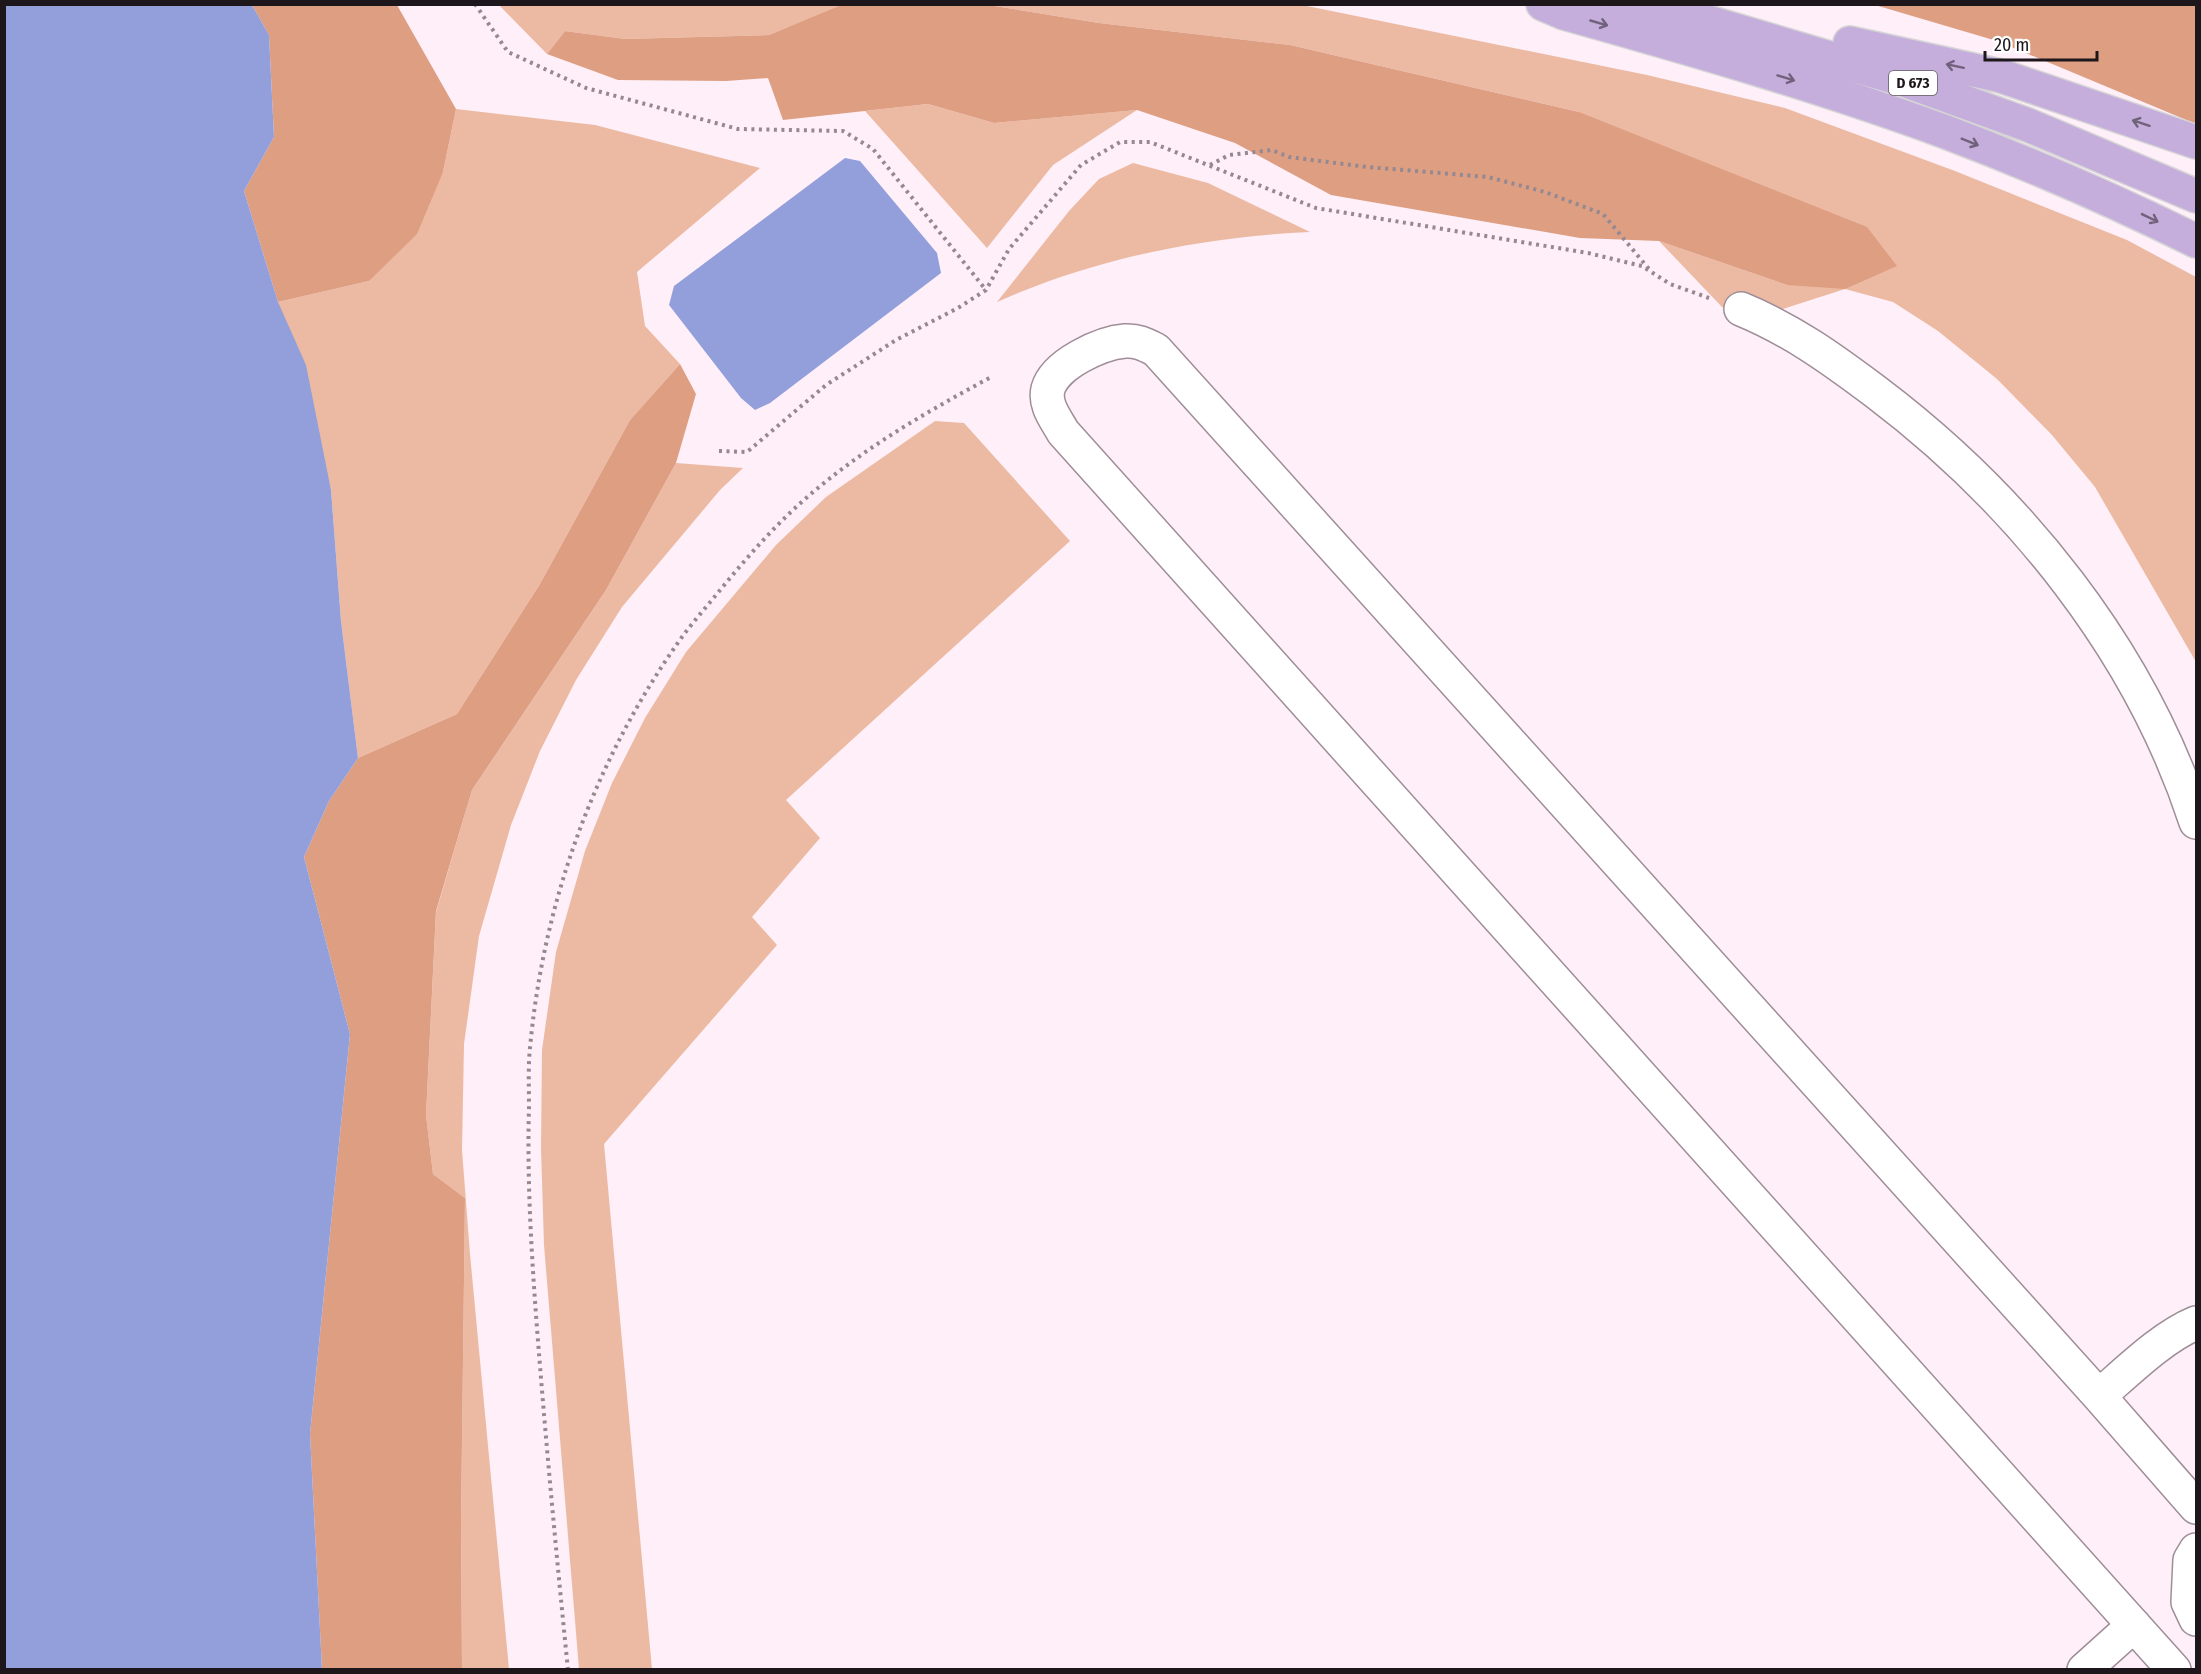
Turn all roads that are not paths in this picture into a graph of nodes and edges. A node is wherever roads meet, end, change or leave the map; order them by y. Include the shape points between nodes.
1 (1544, 4) edge
2 (1618, 4) edge
3 (1691, 17) junction
4 (2196, 142) edge
5 (2196, 196) edge
6 (2196, 242) edge
7 (1741, 309) road end
8 (2196, 822) edge
9 (2196, 1323) edge
10 (2100, 1396) junction
11 (2196, 1507) edge
12 (2196, 1550) edge
13 (2196, 1618) edge
14 (2134, 1625) junction
15 (2084, 1670) edge
16 (2174, 1670) edge

1 -> 6 main road via 1946,132 2143,214
2 - 3 main road, D 673
4 -> 3 main road via 2001,76 1771,28
3 - 5 main road, D 673 via 1904,80 2028,125
7 - 8 street via 1773,322 1821,350 1901,411 1983,485 2046,555 2109,639 2154,719
9 - 10 street via 2147,1356
10 - 11 street
10 - 14 street via 1156,350 1142,342 1125,341 1093,350 1068,363 1053,378 1047,390 1049,408 1063,432
12 - 13 street via 2190,1560 2188,1602
14 - 15 street
14 - 16 street

